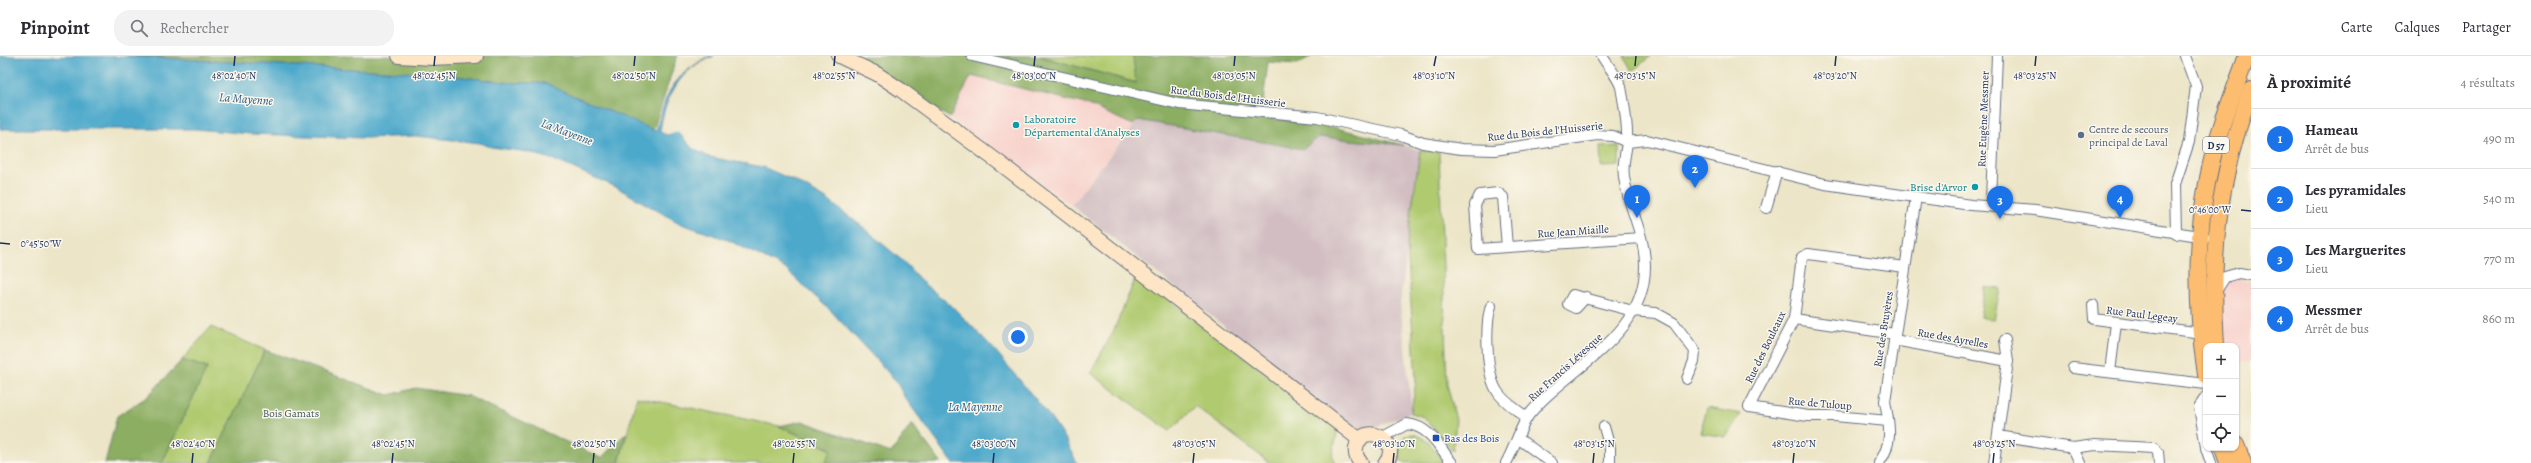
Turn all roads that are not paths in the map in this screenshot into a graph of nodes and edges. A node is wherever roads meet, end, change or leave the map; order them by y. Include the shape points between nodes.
1 (399, 56) edge
2 (476, 56) edge
3 (838, 56) edge
4 (972, 56) edge
5 (1602, 56) edge
6 (1997, 56) edge
7 (2185, 56) edge
8 (2247, 56) edge
9 (2251, 90) edge
10 (1627, 142) junction
11 (1777, 172) junction
12 (1916, 197) junction
13 (1996, 205) junction
14 (1766, 208) dead end
15 (2176, 234) junction
16 (2199, 237) junction
17 (1641, 238) junction
18 (2215, 238) junction
19 (1507, 248) junction
20 (1905, 267) junction
21 (2251, 275) edge
22 (1586, 297) dead end
23 (2213, 300) junction
24 (1490, 306) dead end
25 (2092, 306) dead end
26 (1633, 311) junction
27 (1794, 319) junction
28 (2116, 323) junction
29 (2202, 333) junction
30 (1894, 337) junction
31 (2005, 340) dead end
32 (2216, 343) edge
33 (2203, 344) edge
34 (2008, 361) junction
35 (2073, 368) dead end
36 (2110, 372) junction
37 (1687, 379) dead end
38 (2203, 384) edge
39 (2203, 401) edge
40 (1749, 407) joint
41 (1527, 418) junction
42 (1888, 421) junction
43 (1604, 427) dead end
44 (2203, 430) edge
45 (1998, 436) junction
46 (1383, 437) junction
47 (1519, 439) junction
48 (1360, 440) junction
49 (2073, 448) junction
50 (2207, 451) edge
51 (2224, 451) edge
52 (2238, 451) edge
53 (1360, 463) edge
54 (1386, 463) edge
55 (1452, 463) edge
56 (1506, 463) edge
57 (1552, 463) edge
58 (1610, 463) edge
59 (1879, 463) edge
60 (1882, 463) edge
61 (1994, 463) edge
62 (2080, 463) edge
63 (2159, 463) edge
64 (2211, 463) edge
65 (2228, 463) edge
66 (2243, 463) edge

1 - 2 main road
3 - 48 main road via 876,74 1001,164
4 - 10 street, Rue du Bois de l'Huisserie via 1179,104 1317,117 1461,150 1494,150 1597,135 1613,136
5 - 10 street via 1620,86
6 - 13 street, Rue Eugène Messmer via 1991,200
7 - 15 street via 2196,86 2189,142 2175,184
8 - 16 main road, D 57 via 2218,138 2208,177
9 - 18 main road, D 57 via 2223,181
10 - 11 street, Rue du Bois de l'Huisserie via 1646,140
10 - 17 street, Rue Francis Lévesque via 1622,163 1625,187
11 - 12 street, Rue du Bois de l'Huisserie via 1825,184
11 - 14 street
12 - 13 street, Rue du Bois de l'Huisserie
12 - 20 street, Rue des Bruyères
13 - 15 street, Rue du Bois de l'Huisserie
15 - 16 street, Rue du Bois de l'Huisserie
16 - 18 street, Rue du Bois de l'Huisserie
16 - 29 main road, D 57 via 2198,279
17 - 19 street, Rue Jean Miaille
17 - 26 street, Rue Francis Lévesque via 1645,276
18 - 23 main road, D 57
19 - 19 street, Rue Jean Miaille via 1478,249 1475,205 1480,195 1498,193 1503,197
20 - 27 street, Rue des Bouleaux via 1808,254 1802,257
20 - 30 street, Rue des Bruyères
21 - 23 street via 2239,273 2225,277
22 - 26 street
23 - 32 main road, D 57
24 - 41 street via 1487,318 1492,382 1498,393
25 - 28 street, Rue Paul Legeay via 2094,319
26 - 37 street via 1656,312 1674,323 1695,351 1694,362
26 - 41 street, Rue Francis Lévesque via 1613,340 1550,394
27 - 30 street, Rue des Ayrelles
27 - 40 street, Rue des Bouleaux
28 - 29 street, Rue Paul Legeay
28 - 36 street
29 - 33 main road, D 57
30 - 34 street, Rue des Ayrelles
30 - 42 street, Rue des Bruyères via 1885,400
31 - 34 street, Rue des Ayrelles
34 - 45 street, Rue des Ayrelles
35 - 36 street
36 - 38 street
39 - 44 street via 2199,407
40 - 42 street, Rue de Tuloup via 1808,416
41 - 47 street, Rue Francis Lévesque
42 - 59 street, Rue des Bruyères via 1890,429 1887,451
43 - 58 street via 1610,448
45 - 49 street
45 - 61 street, Rue des Ayrelles
46 - 48 main road via 1369,434
46 - 54 main road via 1390,451
46 - 55 street via 1406,424 1422,427 1436,440
47 - 56 street, Rue Francis Lévesque
47 - 57 street
48 - 53 main road via 1356,450
49 - 62 street
49 - 63 street via 2095,445 2154,448 2158,452
50 - 64 street
51 - 65 main road
52 - 66 main road
59 - 60 street

